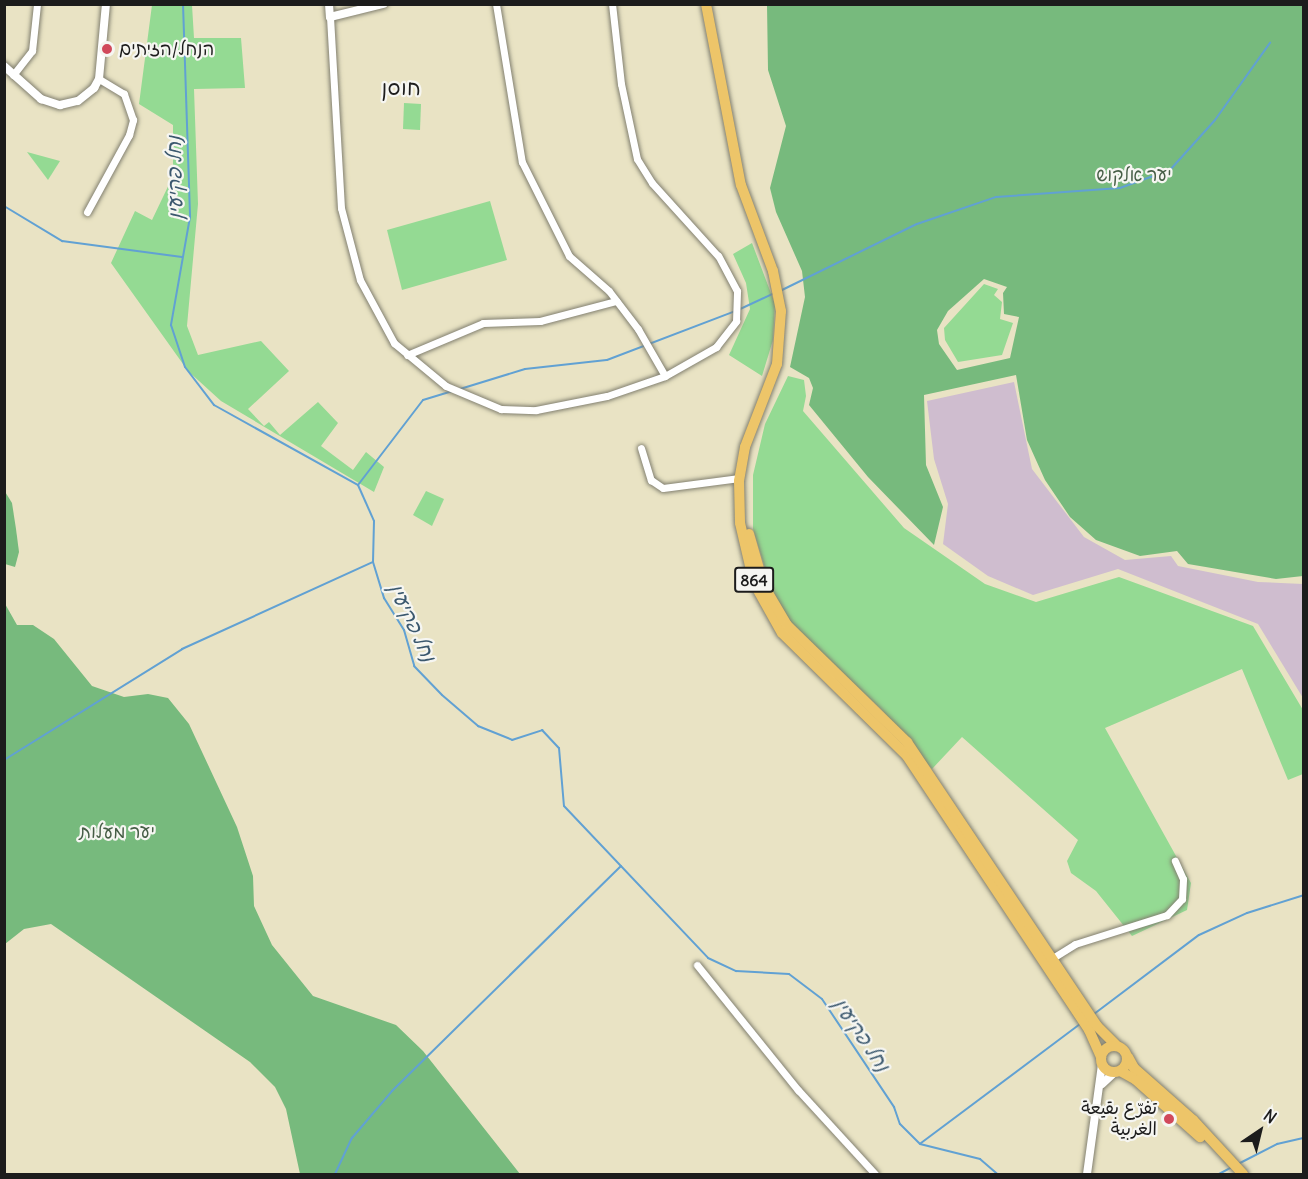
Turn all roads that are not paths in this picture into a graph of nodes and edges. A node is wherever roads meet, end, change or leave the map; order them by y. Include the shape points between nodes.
1 (37, 4) edge
2 (106, 4) edge
3 (329, 4) edge
4 (383, 4) edge
5 (496, 4) edge
6 (612, 4) edge
7 (706, 4) edge
8 (712, 4) edge
9 (330, 17) junction
10 (4, 66) edge
11 (13, 75) junction
12 (99, 79) junction
13 (87, 212) dead end
14 (616, 301) junction
15 (407, 355) junction
16 (665, 376) junction
17 (641, 448) dead end
18 (739, 478) junction
19 (1175, 861) dead end
20 (1052, 957) junction
21 (697, 965) dead end
22 (1051, 974) junction
23 (1116, 1045) junction
24 (1128, 1057) junction
25 (1101, 1060) junction
26 (1118, 1072) junction
27 (1101, 1087) junction
28 (874, 1174) edge
29 (1087, 1174) edge
30 (1243, 1174) edge

1 - 11 street via 32,51
2 - 12 street
3 - 9 street
4 - 9 street
5 - 14 street via 522,162 569,256
6 - 16 street via 621,84 637,159 652,183 718,256 737,291 736,321 716,348
7 - 18 main road, 864 via 743,194 773,271 782,310 777,364 745,447
8 - 20 main road, 864 via 720,62 748,188 780,269 788,308 788,334 779,381 754,440 746,476 747,519 758,569 770,599 797,637 907,742
9 - 15 street via 341,208 360,280 394,344
10 - 11 street
11 - 12 street via 41,99 60,105 86,96
12 - 13 street via 124,94 133,120 129,135
14 - 15 street via 540,321 483,323
14 - 16 street via 638,329
15 - 16 street via 446,386 501,409 569,406
17 - 18 street via 651,480 663,488
18 - 22 main road, 864 via 745,548 754,583 774,623 907,756
19 - 20 street via 1183,879 1182,899 1167,915 1075,944
20 - 22 street via 1048,963
20 - 23 main road, 864 via 1103,1035
21 - 28 street via 798,1090
22 - 25 main road, 864 via 1089,1030
23 - 24 main road
23 - 25 main road via 1107,1047
24 - 26 main road
24 - 30 main road via 1140,1074 1193,1120
25 - 26 main road
25 - 27 street
26 - 27 street
26 - 30 main road via 1136,1080
27 - 29 street

